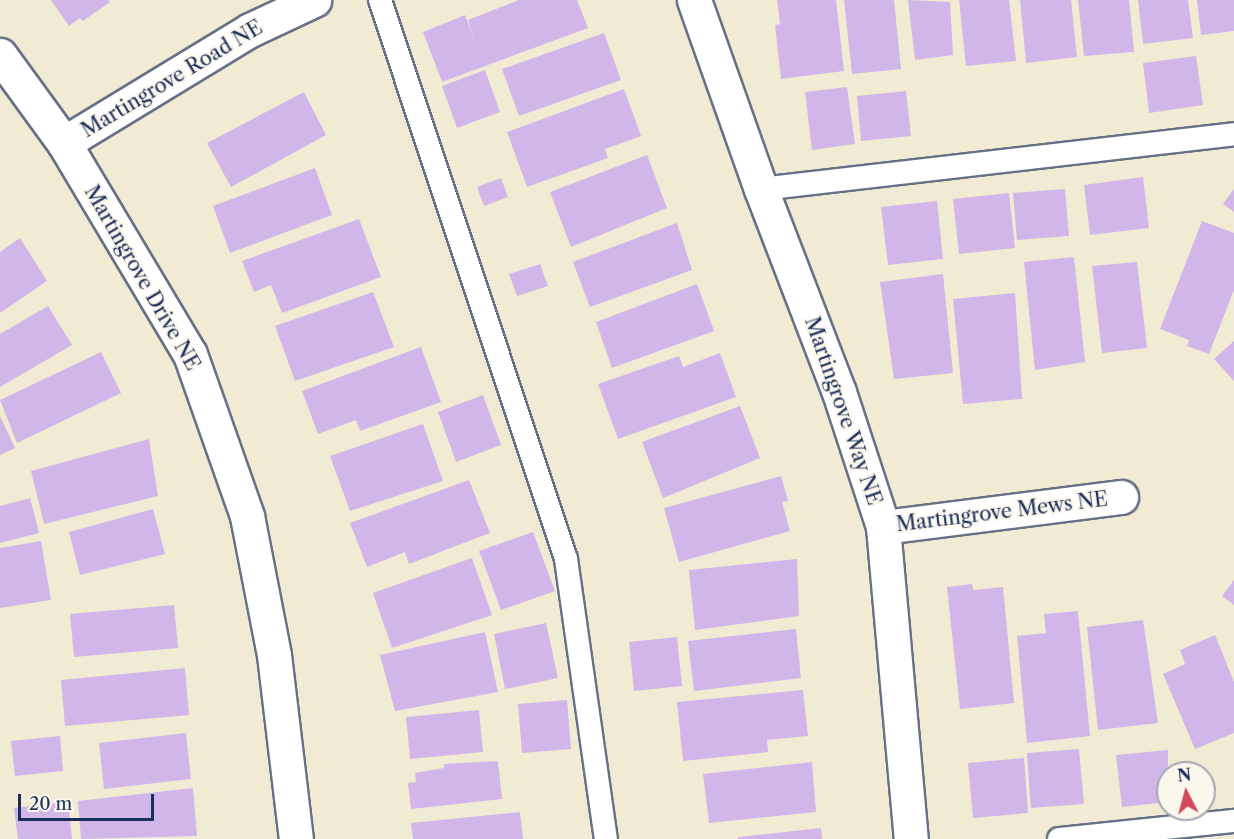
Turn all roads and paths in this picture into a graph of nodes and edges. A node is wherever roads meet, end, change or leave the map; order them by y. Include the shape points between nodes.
1 (314, 0) edge
2 (380, 0) edge
3 (694, 0) edge
4 (0, 55) edge
5 (1234, 134) edge
6 (64, 143) junction
7 (761, 189) junction
8 (1121, 496) dead end
9 (883, 527) junction
10 (1234, 821) edge
11 (296, 839) edge
12 (606, 839) edge
13 (911, 839) edge
14 (1059, 839) edge

1 - 6 street, Martingrove Road NE via 250,30
2 - 12 lane via 566,560
3 - 7 street, Martingrove Way NE
4 - 6 street, Martingrove Drive NE
5 - 7 lane
6 - 11 street, Martingrove Drive NE via 190,354 248,516 274,655
7 - 9 street, Martingrove Way NE via 839,392
8 - 9 street, Martingrove Mews NE
9 - 13 street, Martingrove Way NE
10 - 14 lane

